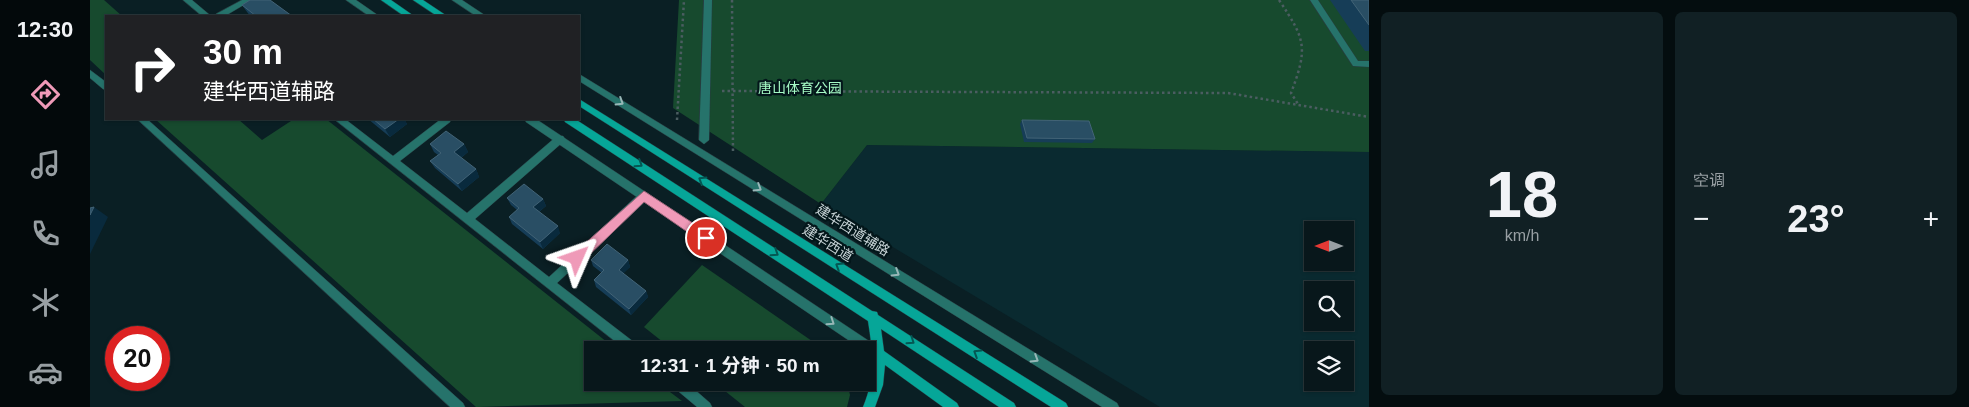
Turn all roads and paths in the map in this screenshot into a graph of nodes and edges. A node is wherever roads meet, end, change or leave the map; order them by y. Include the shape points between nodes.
1 (187, 0) edge
2 (248, 0) edge
3 (350, 0) edge
4 (385, 0) edge
5 (417, 0) edge
6 (456, 0) edge
7 (684, 0) edge
8 (708, 0) edge
9 (732, 0) edge
10 (1279, 0) edge
11 (1314, 0) edge
12 (207, 15) edge
13 (221, 15) edge
14 (373, 15) edge
15 (408, 15) edge
16 (441, 15) edge
17 (480, 15) edge
18 (1356, 64) junction
19 (1369, 64) edge
20 (90, 73) edge
21 (1369, 73) edge
22 (580, 77) edge
23 (105, 87) edge
24 (706, 91) junction
25 (732, 91) junction
26 (580, 103) edge
27 (1298, 105) junction
28 (1369, 117) edge
29 (142, 120) edge
30 (340, 120) edge
31 (446, 120) edge
32 (531, 120) edge
33 (570, 120) edge
34 (677, 123) dead end
35 (560, 139) junction
36 (704, 140) dead end
37 (733, 157) dead end
38 (393, 161) junction
39 (644, 196) junction
40 (468, 219) junction
41 (550, 283) junction
42 (873, 316) junction
43 (624, 341) edge
44 (880, 355) junction
45 (687, 391) edge
46 (459, 407) edge
47 (706, 407) edge
48 (870, 407) edge
49 (953, 407) edge
50 (1010, 407) edge
51 (1062, 407) edge
52 (1113, 407) edge

1 - 12 street
2 - 13 street
3 - 14 street
4 - 15 main road
5 - 16 main road
6 - 17 street
7 - 34 path
8 - 24 street
9 - 25 path
10 - 27 path via 1300,39 1303,58 1291,93
11 - 18 street
18 - 19 street
18 - 21 street
20 - 23 street
22 -> 52 street, 建华西道辅路
24 - 25 path
24 - 36 street
25 - 27 path via 1228,93
25 - 37 path
51 -> 26 main road, 建华西道
27 - 28 path
29 - 46 street
30 - 38 street
31 - 38 street
32 - 35 street
33 -> 42 main road
35 - 39 street
35 - 40 street
38 - 40 street
39 - 41 street
39 -> 44 street
40 - 41 street
41 - 43 street
42 - 44 main road
42 -> 50 main road
44 - 48 main road via 878,392
44 - 49 main road
45 - 47 street

